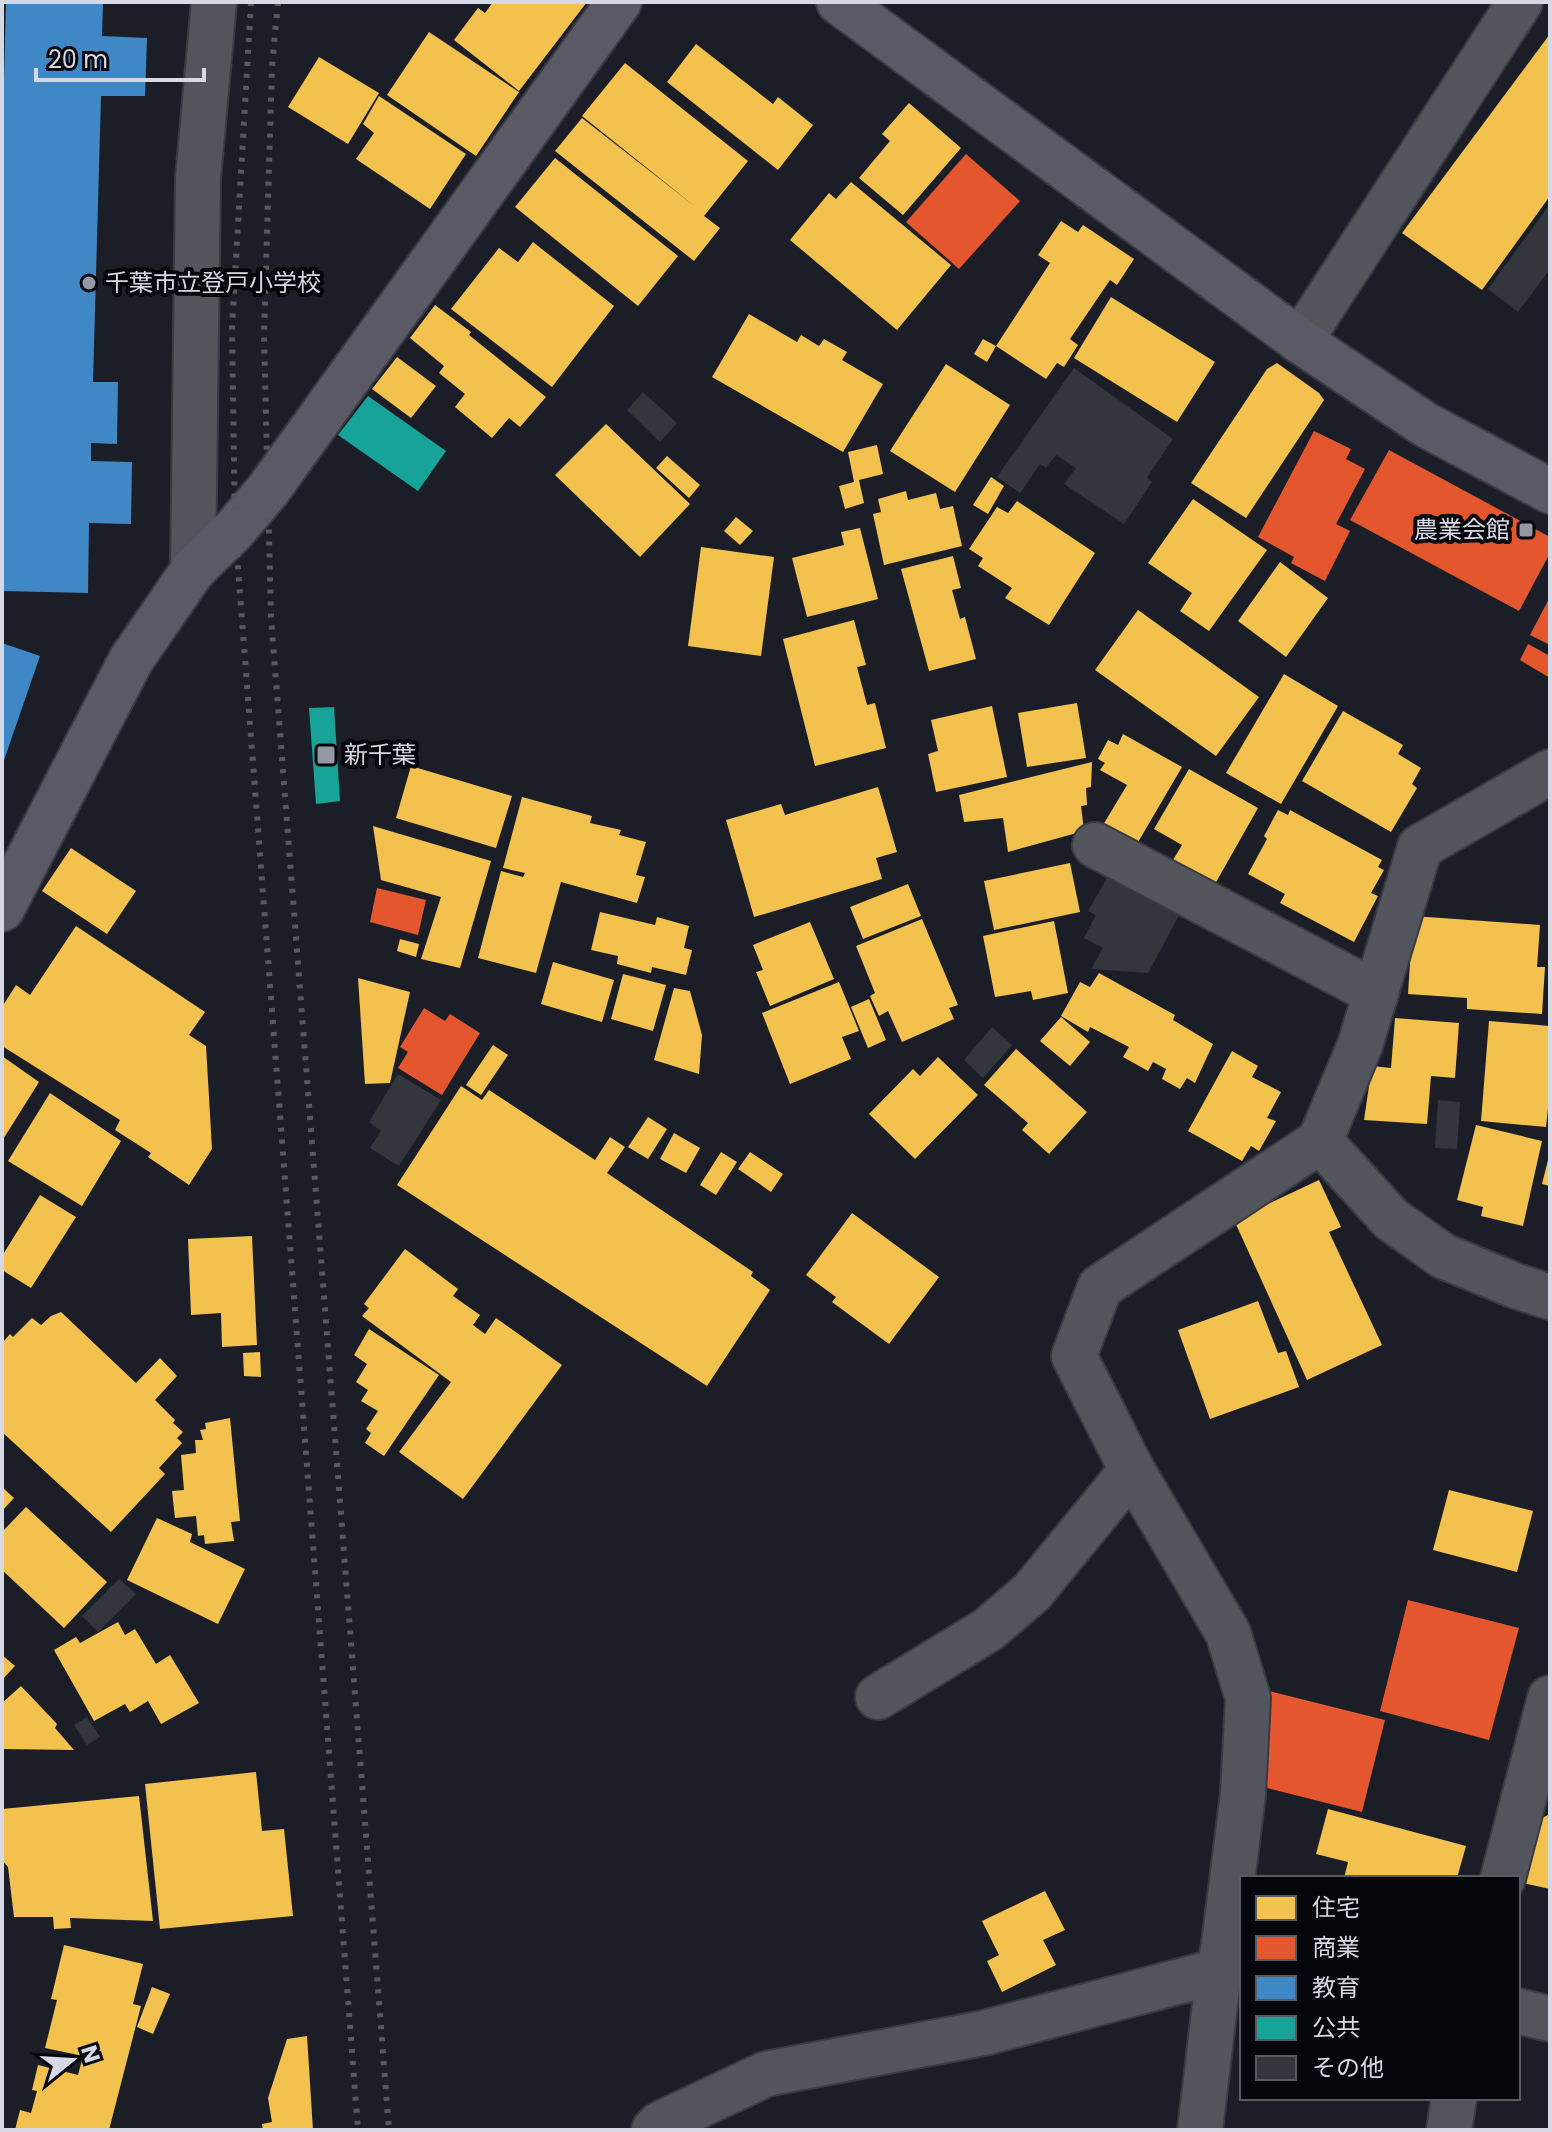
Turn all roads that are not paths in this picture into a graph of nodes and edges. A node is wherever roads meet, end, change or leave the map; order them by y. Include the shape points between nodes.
1 (214, 2) edge
2 (619, 2) edge
3 (839, 2) edge
4 (1520, 2) edge
5 (1300, 341) junction
6 (1550, 491) edge
7 (193, 570) junction
8 (1550, 772) edge
9 (1095, 845) dead end
10 (2, 909) edge
11 (1376, 993) junction
12 (1320, 1141) junction
13 (1550, 1297) edge
14 (1132, 1470) junction
15 (878, 1697) dead end
16 (1550, 1698) edge
17 (1504, 1876) edge
18 (1228, 1954) edge
19 (1520, 2012) edge
20 (1550, 2019) edge
21 (1454, 2100) edge
22 (654, 2130) edge
23 (1200, 2130) edge
24 (1449, 2130) edge

1 - 7 street via 198,178
2 - 7 street via 268,490
3 - 5 street
4 - 5 street
5 - 6 street via 1426,425
7 - 10 street via 131,660
8 - 11 street via 1420,847
9 - 11 street
11 - 12 street
12 - 13 street via 1391,1219 1443,1256
12 - 14 street via 1100,1287 1074,1356
14 - 15 street via 1032,1592 989,1629
14 - 18 street via 1228,1633 1248,1698
16 - 17 street
18 - 22 street via 984,2033 766,2074
18 - 23 street
19 - 20 street
21 - 24 street

